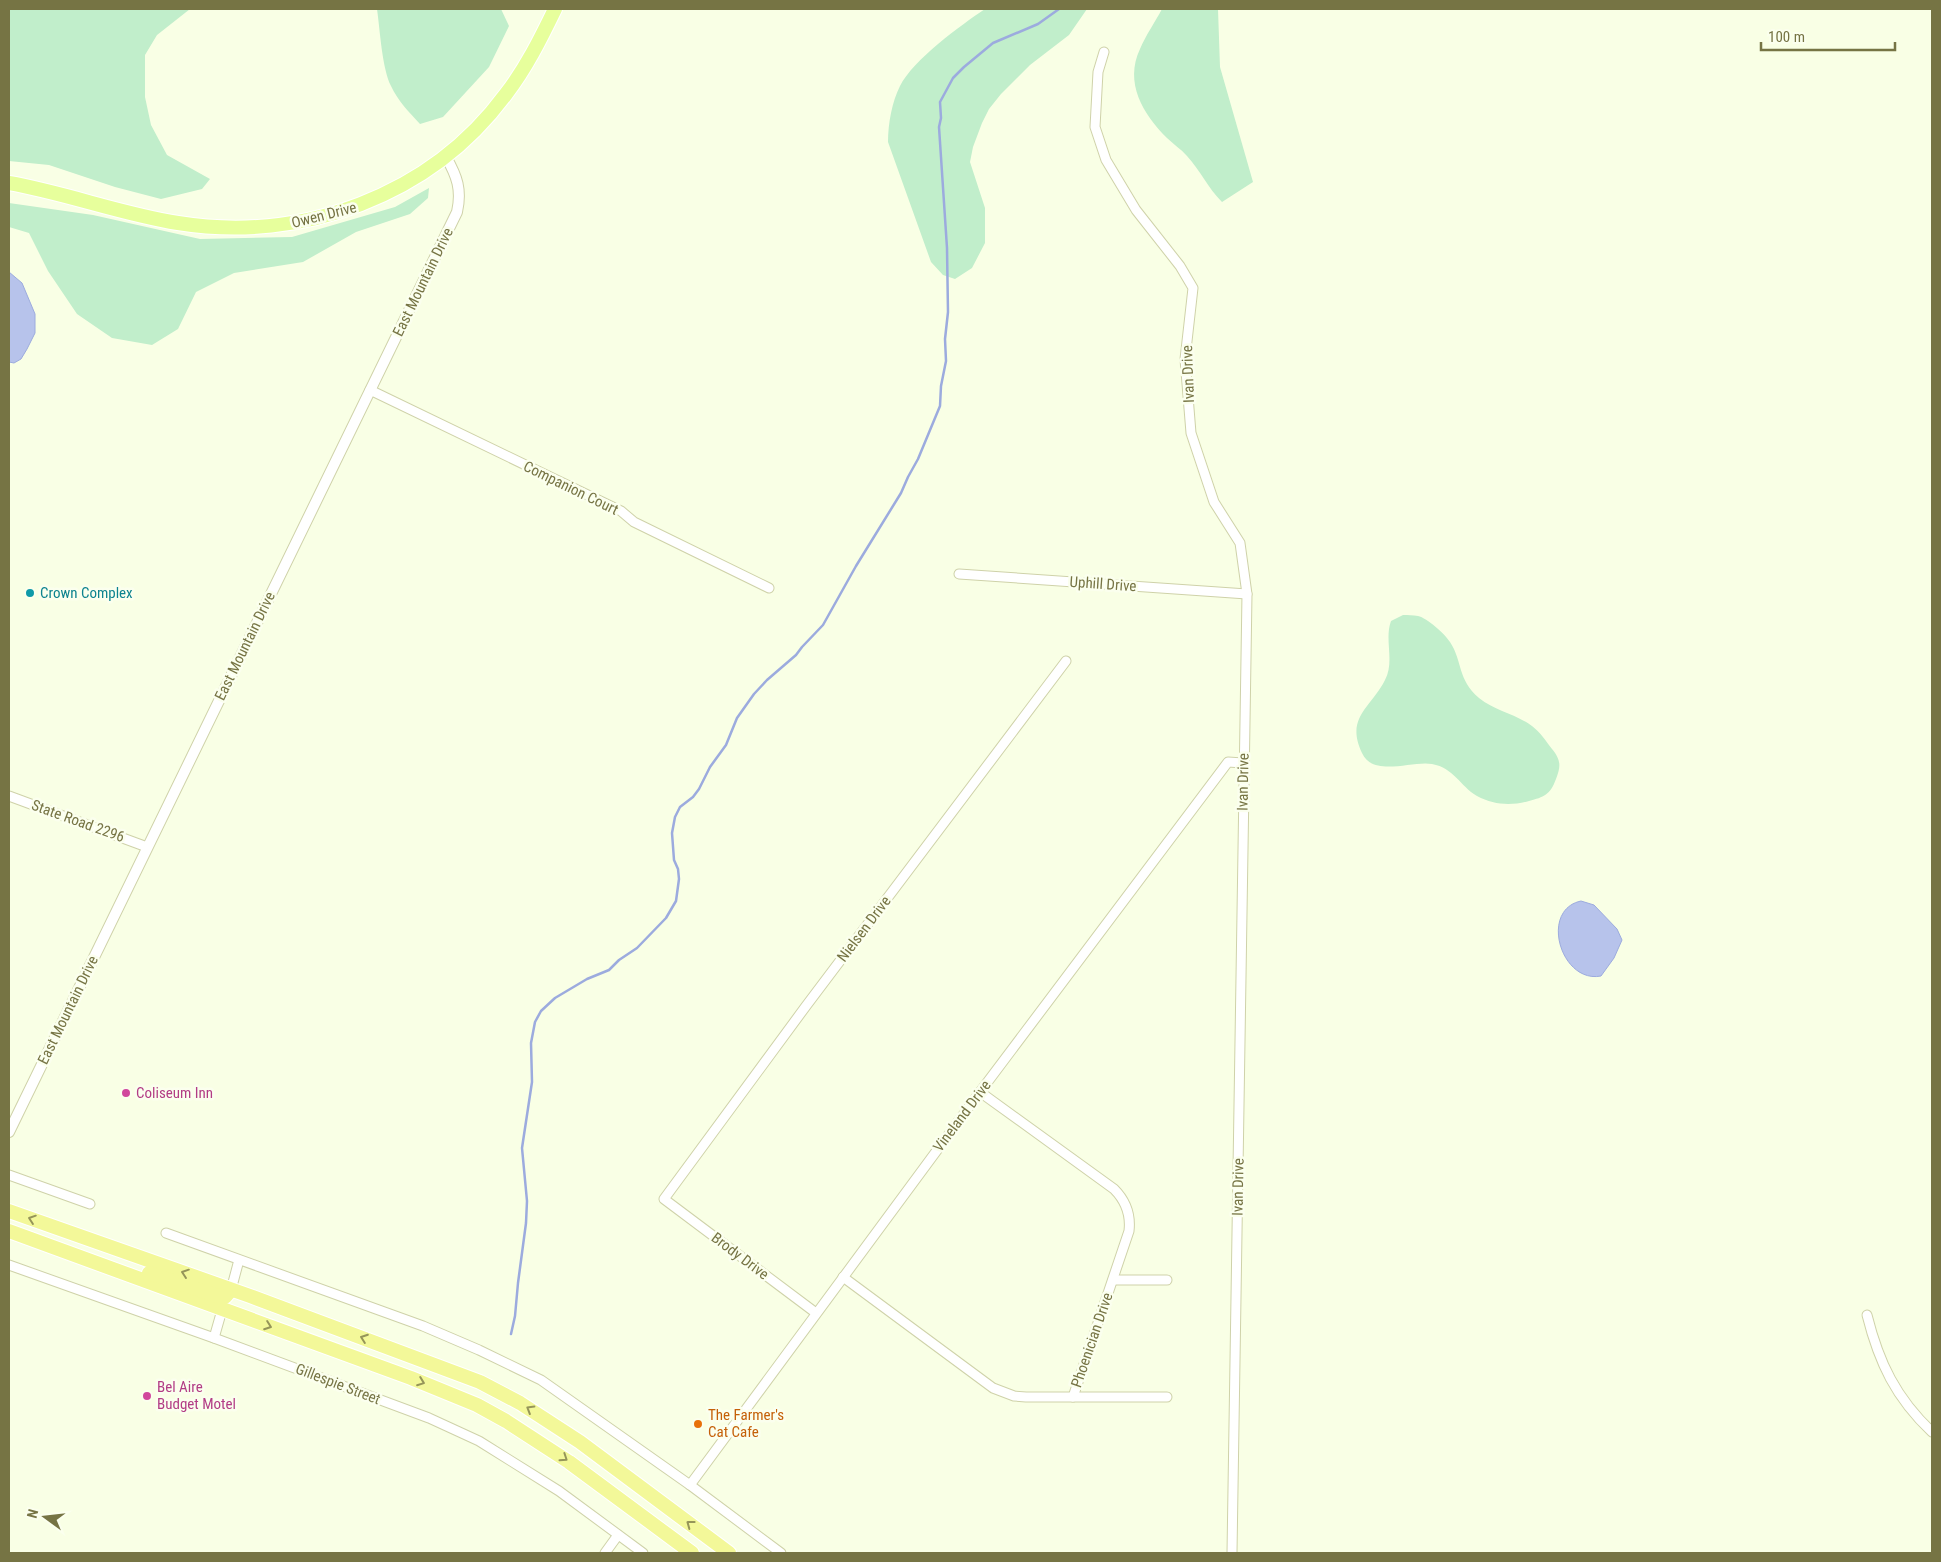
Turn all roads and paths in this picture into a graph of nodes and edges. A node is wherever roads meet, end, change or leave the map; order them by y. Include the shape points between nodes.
1 (551, 10) edge
2 (1104, 52) dead end
3 (446, 157) junction
4 (9, 183) edge
5 (370, 390) junction
6 (959, 574) dead end
7 (769, 588) dead end
8 (1247, 594) junction
9 (1066, 661) dead end
10 (1243, 763) junction
11 (9, 796) edge
12 (147, 846) junction
13 (980, 1092) junction
14 (9, 1132) edge
15 (9, 1174) edge
16 (664, 1199) joint
17 (90, 1204) dead end
18 (9, 1211) edge
19 (9, 1230) edge
20 (166, 1233) dead end
21 (69, 1252) junction
22 (239, 1260) junction
23 (9, 1265) edge
24 (843, 1277) junction
25 (1112, 1280) junction
26 (1167, 1280) dead end
27 (231, 1290) junction
28 (222, 1310) junction
29 (816, 1313) junction
30 (1867, 1316) dead end
31 (214, 1338) junction
32 (1073, 1397) junction
33 (1167, 1397) dead end
34 (1932, 1432) edge
35 (690, 1484) junction
36 (618, 1535) junction
37 (605, 1553) edge
38 (643, 1553) edge
39 (692, 1553) edge
40 (729, 1553) edge
41 (781, 1553) edge
42 (1232, 1553) edge

1 - 3 main road, Owen Drive via 522,72 506,95 469,137
2 - 8 street, Ivan Drive via 1098,72 1095,128 1106,160 1136,210 1193,288 1185,359 1191,433 1214,502 1240,543
3 - 4 main road, Owen Drive via 363,205 290,224 246,228 179,223
3 - 5 street, East Mountain Drive via 460,190 457,212
5 - 7 street, Companion Court via 621,511 634,522
5 - 12 street, East Mountain Drive
6 - 8 street, Uphill Drive
8 - 10 street, Ivan Drive
9 - 16 street, Nielsen Drive
10 - 13 street, Vineland Drive via 1228,762
10 - 42 street, Ivan Drive
11 - 12 street, State Road 2296
12 - 14 street, East Mountain Drive
13 - 24 street, Vineland Drive
13 - 25 street, Phoenician Drive via 1121,1196 1130,1223
15 - 17 street
16 - 29 street, Brody Drive
27 -> 18 highway
19 - 21 highway
20 - 22 street
21 - 27 highway via 126,1266 220,1297 225,1297
21 - 28 highway
22 - 27 street
22 - 35 street via 423,1326 541,1380
23 - 31 street, Gillespie Street
24 - 29 street, Vineland Drive
24 - 32 street, Phoenician Drive via 993,1388 1014,1396
25 - 26 street
25 - 32 street, Phoenician Drive
40 -> 27 highway via 547,1419 480,1382
28 - 31 street
28 -> 39 highway via 477,1405 569,1462
29 - 35 street, Vineland Drive
30 - 34 street via 1888,1377 1913,1413
31 - 36 street, Gillespie Street via 429,1418 479,1441 559,1491
32 - 33 street
35 - 41 street
36 - 37 street
36 - 38 street, Gillespie Street

